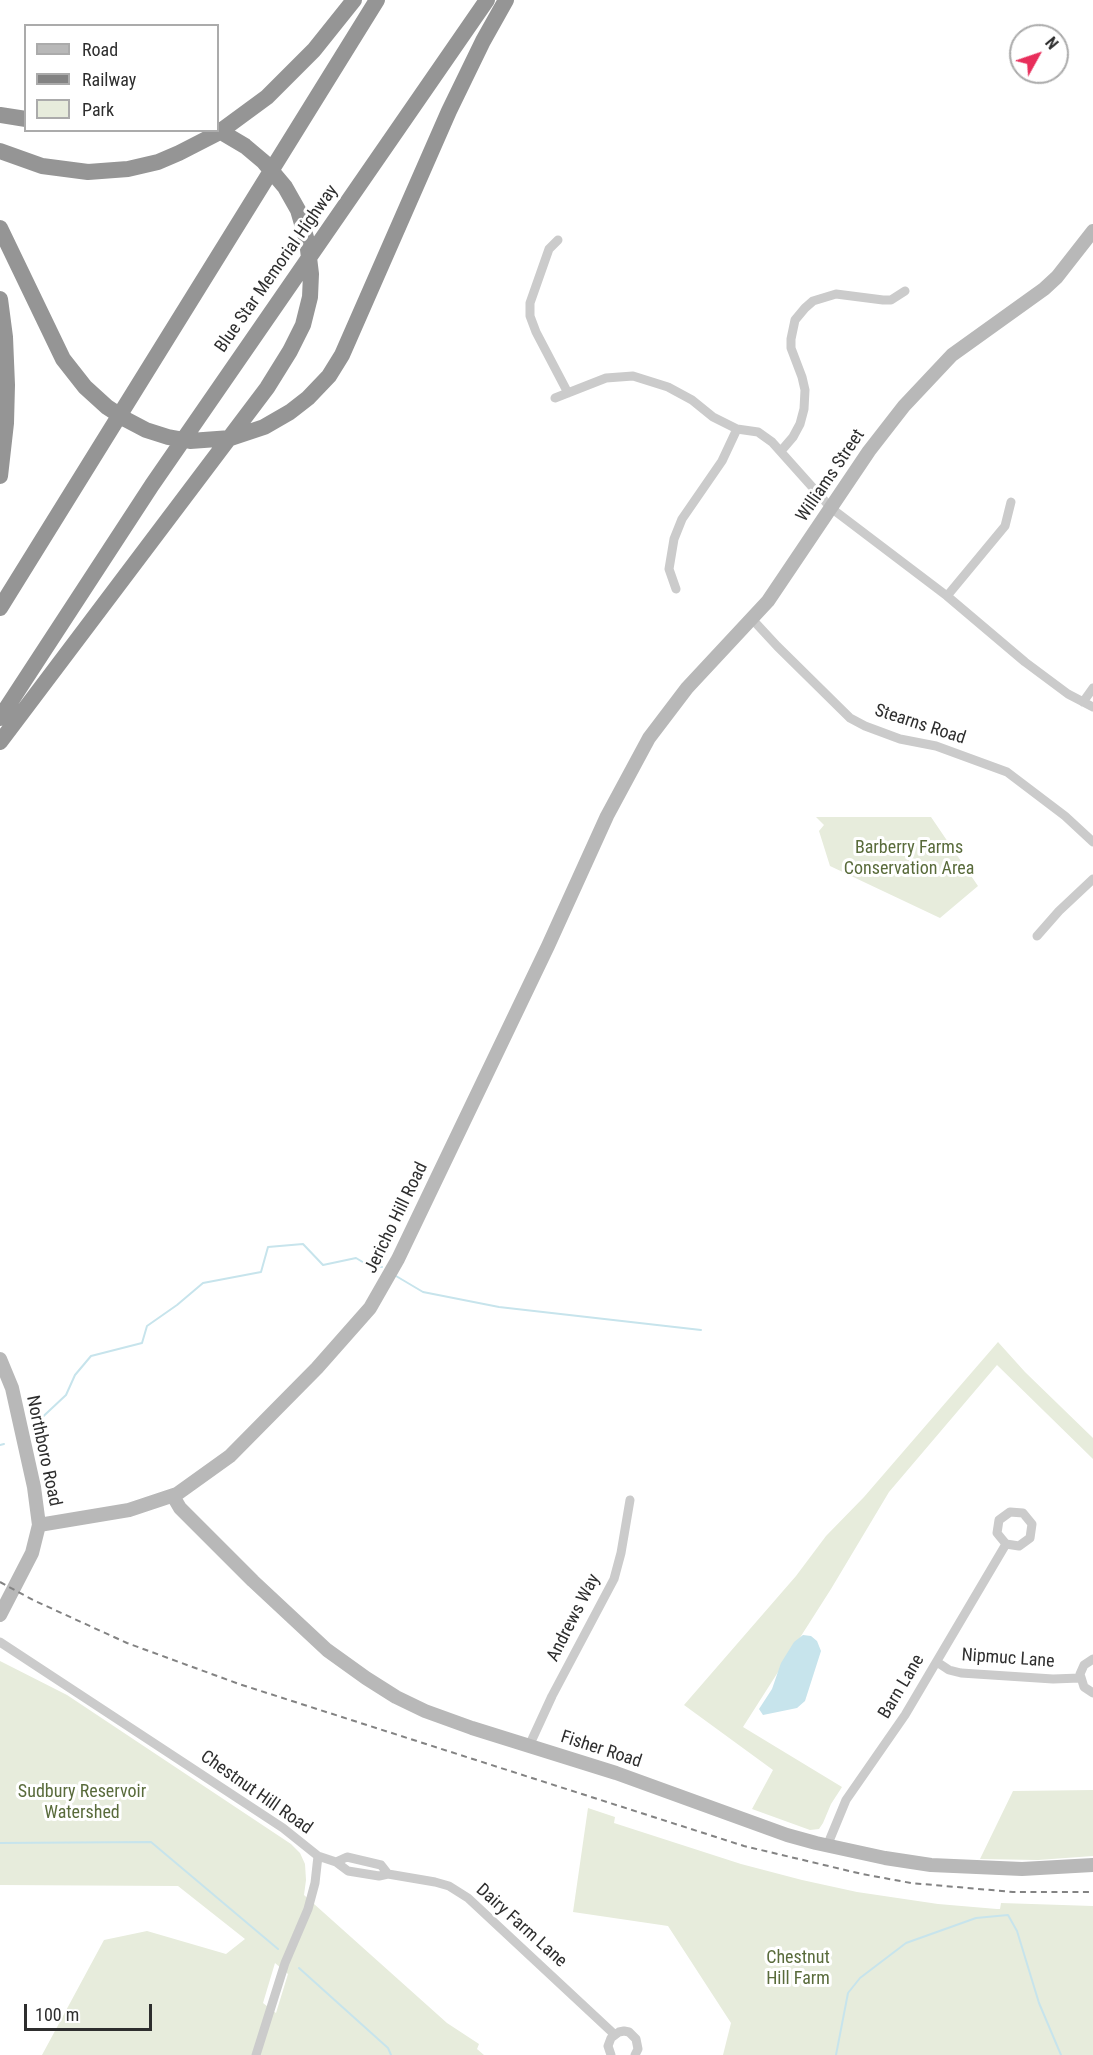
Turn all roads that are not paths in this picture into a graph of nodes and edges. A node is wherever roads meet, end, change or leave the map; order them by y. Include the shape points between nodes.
1 (354, 0) edge
2 (377, 0) edge
3 (487, 0) edge
4 (506, 0) edge
5 (0, 115) edge
6 (24, 118) edge
7 (219, 131) edge
8 (0, 151) edge
9 (0, 228) edge
10 (1093, 231) edge
11 (558, 240) dead end
12 (905, 291) dead end
13 (0, 299) edge
14 (568, 393) junction
15 (555, 398) dead end
16 (737, 429) junction
17 (781, 451) junction
18 (0, 476) edge
19 (1011, 502) dead end
20 (831, 508) junction
21 (676, 589) dead end
22 (947, 596) junction
23 (0, 608) edge
24 (752, 619) junction
25 (1093, 688) edge
26 (1083, 702) junction
27 (1093, 707) edge
28 (0, 718) edge
29 (0, 742) edge
30 (631, 771) joint
31 (1093, 842) edge
32 (1093, 879) edge
33 (1037, 936) dead end
34 (0, 1359) edge
35 (173, 1496) junction
36 (630, 1500) dead end
37 (39, 1525) junction
38 (1006, 1544) dead end
39 (0, 1615) edge
40 (0, 1642) edge
41 (1093, 1659) edge
42 (937, 1662) junction
43 (1080, 1678) junction
44 (1093, 1693) edge
45 (529, 1746) junction
46 (827, 1846) junction
47 (318, 1856) junction
48 (1093, 1865) edge
49 (614, 2034) junction
50 (256, 2055) edge
51 (611, 2055) edge
52 (635, 2055) edge

1 - 8 highway via 304,61 267,97 218,133 158,162 88,172 42,166
2 - 23 highway
3 - 28 highway, Blue Star Memorial Highway via 169,460
4 - 9 highway via 449,111 342,356 313,393 272,423 244,435 189,441 133,424 107,407 63,359
5 - 6 highway
7 - 29 highway via 269,168 302,219 311,282 307,311 294,343 267,388
10 - 20 street, Williams Street via 1044,289 938,369 869,451
11 - 14 street via 549,249 530,303 530,316
12 - 17 street via 891,300 836,294 813,301 795,320 791,348 804,384 804,409 793,437
13 - 18 highway via 7,385
14 - 15 street
14 - 16 street via 606,378 633,376 683,394
16 - 17 street via 758,432
16 - 21 street via 674,539 669,569
17 - 20 street
19 - 22 street via 1005,526
20 - 22 street
20 - 24 street, Williams Street via 782,583
22 - 26 street via 1025,662
24 - 30 street, Williams Street via 668,710
24 - 31 street, Stearns Road via 850,717 900,739 936,746 1007,772
25 - 26 street
26 - 27 street
30 - 35 street, Jericho Hill Road via 383,1287 346,1336 272,1415 216,1468
32 - 33 street
34 - 37 street, Northboro Road via 12,1388
35 - 37 street, Jericho Hill Road via 129,1510
35 - 45 street, Fisher Road via 180,1508 285,1611 327,1650 366,1678 425,1711
36 - 45 street, Andrews Way via 614,1579
37 - 39 street, Northboro Road via 32,1553
38 - 42 street, Barn Lane
40 - 47 street, Chestnut Hill Road via 283,1828
41 - 43 street, Nipmuc Lane via 1084,1665
42 - 43 street, Nipmuc Lane via 961,1673
42 - 46 street, Barn Lane via 846,1800
43 - 44 street, Nipmuc Lane
45 - 46 street, Fisher Road
46 - 48 street, Fisher Road via 931,1865 1022,1869
47 - 49 street, Dairy Farm Lane via 348,1870 449,1886 468,1898
47 - 50 street, Chestnut Hill Road via 308,1909 285,1963
49 - 51 street via 609,2042
49 - 52 street, Dairy Farm Lane via 624,2031 633,2035 638,2044

